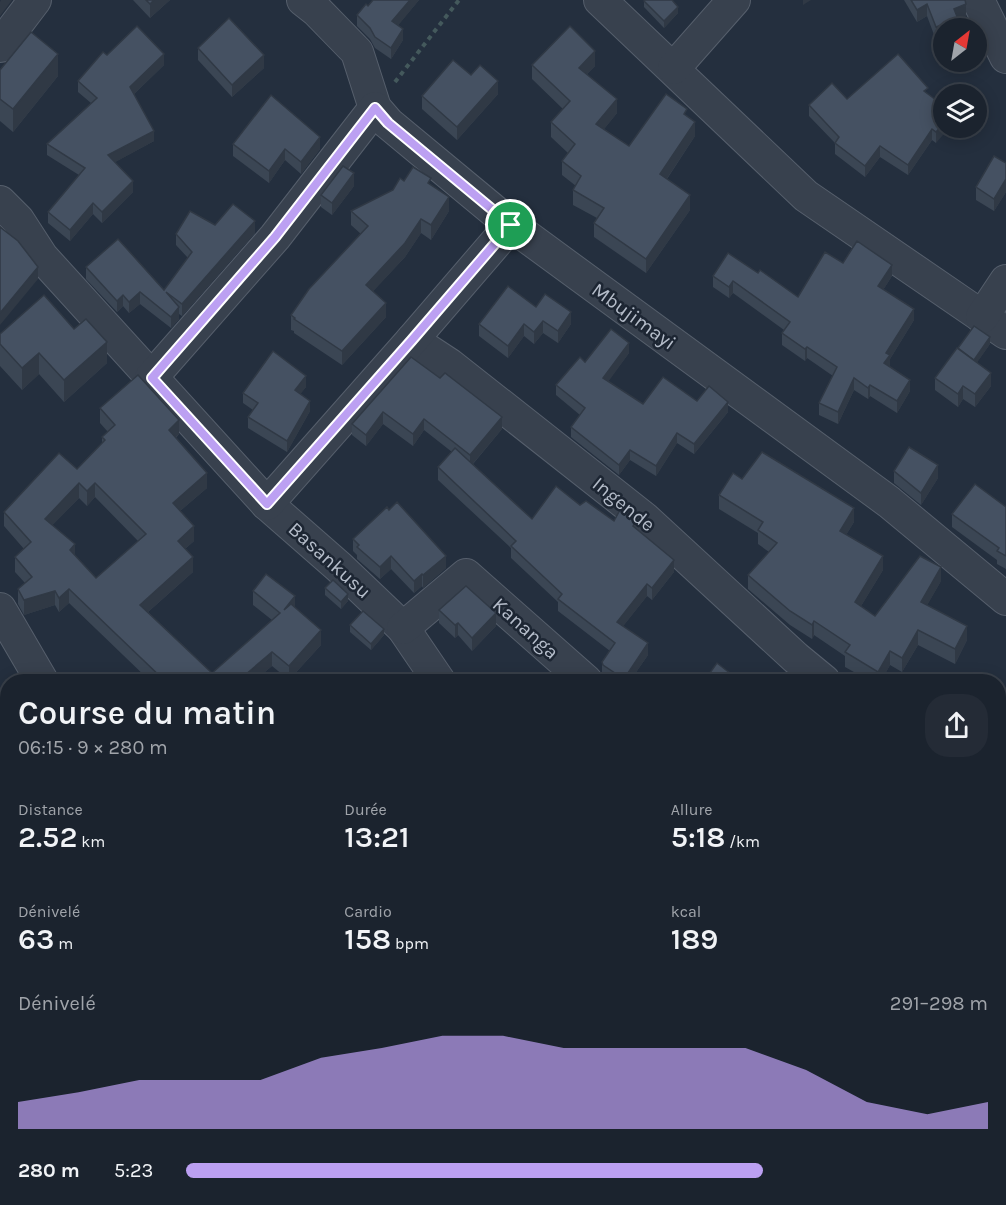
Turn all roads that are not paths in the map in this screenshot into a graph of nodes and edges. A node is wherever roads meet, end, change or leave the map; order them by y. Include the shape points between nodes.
1 (35, 0) edge
2 (303, 0) edge
3 (600, 0) edge
4 (734, 0) edge
5 (978, 0) edge
6 (0, 46) edge
7 (1006, 57) edge
8 (674, 68) junction
9 (375, 108) junction
10 (0, 202) edge
11 (511, 225) junction
12 (1006, 281) edge
13 (994, 325) edge
14 (412, 340) junction
15 (152, 378) junction
16 (267, 504) junction
17 (1006, 599) edge
18 (0, 609) edge
19 (403, 628) junction
20 (38, 674) edge
21 (434, 674) edge
22 (578, 674) edge
23 (816, 674) edge

1 - 6 street
2 - 9 street, Mbujimayi via 357,51
3 - 8 street
4 - 8 street
5 - 7 street
8 - 13 street via 806,196
9 - 11 street, Mbujimayi
9 - 15 street via 275,237
10 - 15 street, Basankusu via 18,220 42,257
11 - 14 street
11 - 17 street, Mbujimayi via 889,502
12 - 13 street
14 - 16 street
14 - 23 street, Ingende via 450,365 644,518
15 - 16 street, Basankusu
16 - 19 street, Basankusu
18 - 20 street
19 - 21 street, Basankusu
19 - 22 street, Kananga via 466,575

